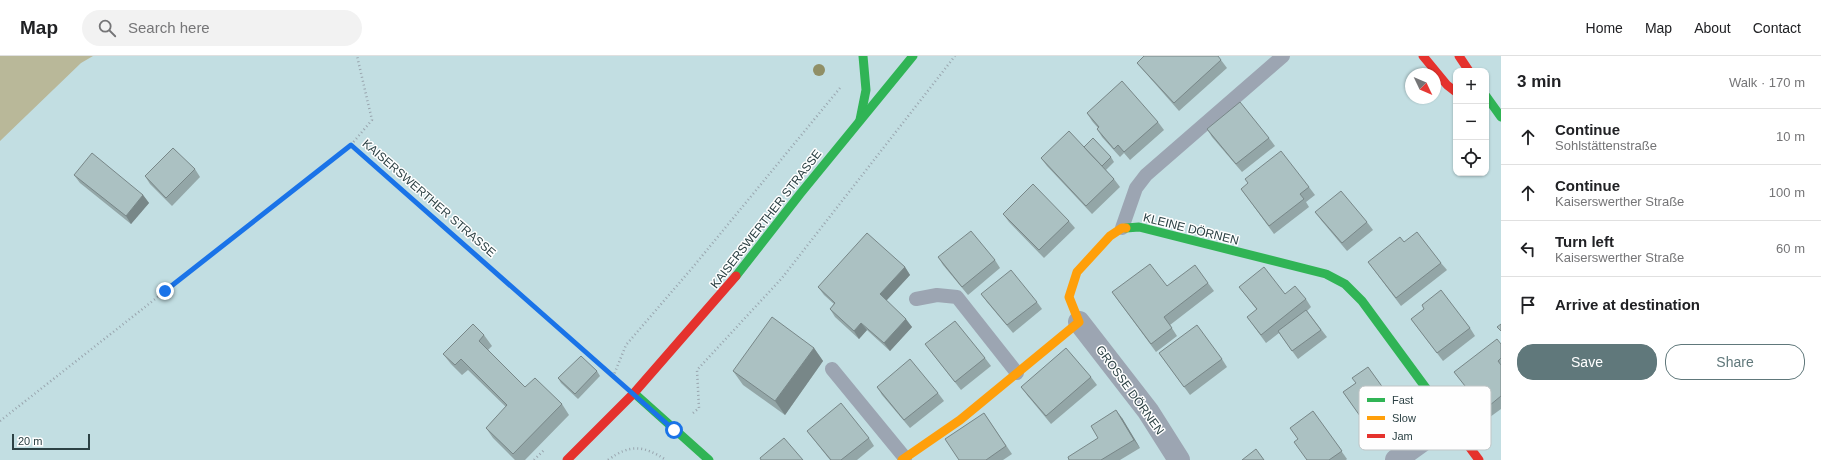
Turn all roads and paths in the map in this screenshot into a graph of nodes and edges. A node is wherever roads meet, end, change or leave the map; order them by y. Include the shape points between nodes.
1 (357, 56) edge
2 (862, 56) edge
3 (913, 56) edge
4 (955, 56) edge
5 (1283, 56) edge
6 (1423, 56) edge
7 (1459, 56) edge
8 (1467, 68) edge
9 (842, 87) dead end
10 (1453, 90) edge
11 (1489, 104) edge
12 (860, 121) junction
13 (1496, 121) edge
14 (351, 145) junction
15 (1122, 228) junction
16 (916, 299) dead end
17 (1079, 322) junction
18 (832, 369) dead end
19 (1017, 373) junction
20 (614, 376) junction
21 (1424, 386) edge
22 (634, 393) junction
23 (0, 421) edge
24 (674, 430) junction
25 (1410, 450) edge
26 (1472, 450) edge
27 (904, 459) edge
28 (567, 460) edge
29 (608, 460) edge
30 (666, 460) edge
31 (709, 460) edge
32 (1179, 460) edge
33 (1396, 460) edge
34 (1479, 460) edge

1 - 14 path via 372,120
2 - 12 main road via 866,90
3 - 12 main road, KAISERSWERTHER STRASSE
4 - 24 path via 782,278 697,370 699,408
5 - 15 lane via 1146,175 1136,188
6 - 10 main road
7 - 8 main road
9 - 20 path via 626,345
11 - 13 main road
12 - 22 main road, KAISERSWERTHER STRASSE via 722,294
14 - 20 path, KAISERSWERTHER STRASSE
14 - 23 path, KAISERSWERTHER STRASSE
15 - 17 main road via 1110,236 1077,272 1069,297
15 - 21 main road, KLEINE DÖRNEN via 1139,227 1326,274 1345,284 1362,301
16 - 19 lane via 937,295 957,297
17 - 19 main road
17 - 32 street, GROSSE DÖRNEN via 1148,411
18 - 27 lane
19 - 27 main road via 960,420
20 - 22 path, KAISERSWERTHER STRASSE
22 - 24 main road
22 - 28 main road, KAISERSWERTHER STRASSE
24 - 31 main road
25 - 33 street
26 - 34 main road, KLEINE DÖRNEN
29 - 30 path via 620,451 630,448 650,451

